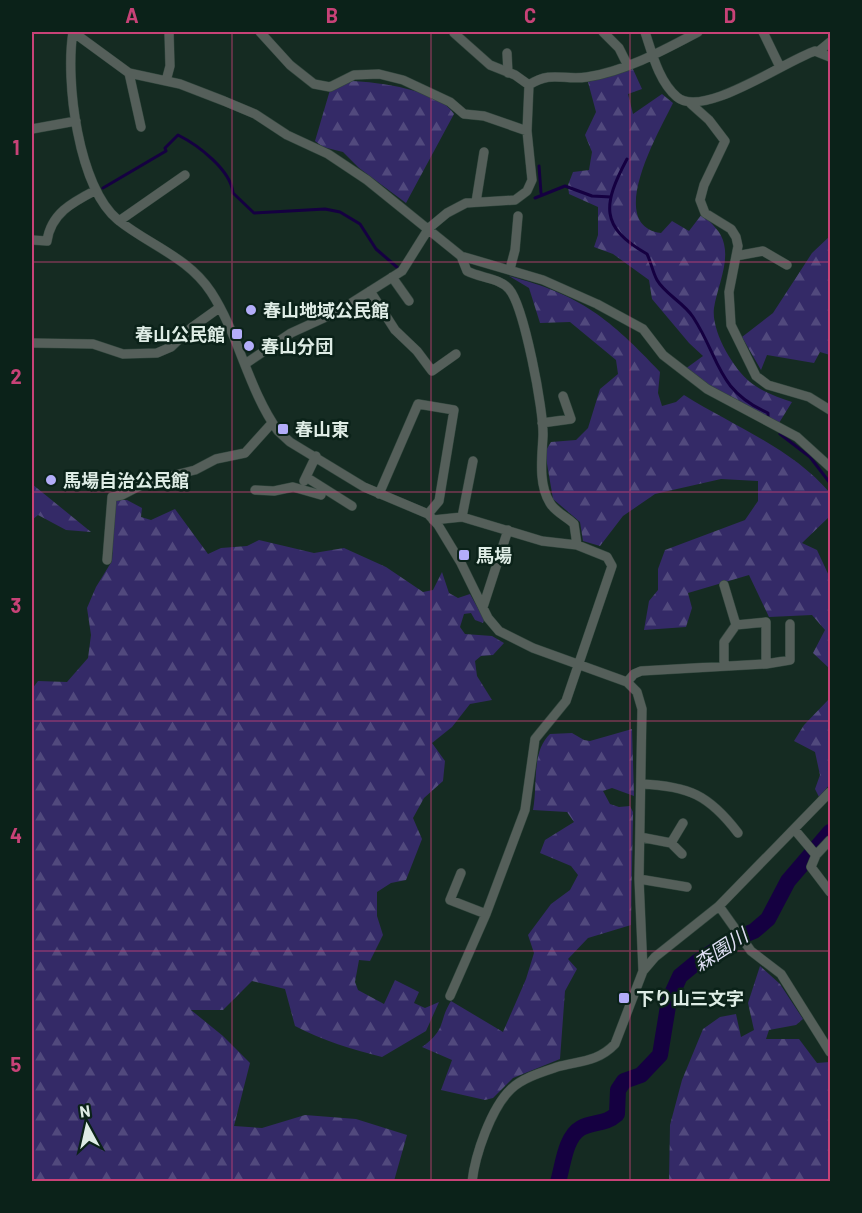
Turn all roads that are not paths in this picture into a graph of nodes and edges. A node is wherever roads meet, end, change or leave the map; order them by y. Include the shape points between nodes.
1 (73, 32) edge
2 (169, 32) edge
3 (260, 32) edge
4 (603, 32) edge
5 (645, 32) edge
6 (698, 32) edge
7 (763, 32) edge
8 (454, 33) edge
9 (831, 42) edge
10 (819, 51) junction
11 (507, 53) dead end
12 (653, 56) junction
13 (831, 57) edge
14 (627, 64) junction
15 (780, 67) junction
16 (129, 73) junction
17 (508, 73) junction
18 (166, 81) junction
19 (529, 85) junction
20 (691, 104) junction
21 (76, 121) junction
22 (141, 127) dead end
23 (32, 129) edge
24 (527, 131) junction
25 (484, 152) dead end
26 (185, 175) dead end
27 (96, 190) junction
28 (476, 202) junction
29 (518, 216) dead end
30 (119, 221) junction
31 (429, 228) junction
32 (32, 240) edge
33 (461, 256) junction
34 (736, 256) junction
35 (787, 265) dead end
36 (510, 269) junction
37 (392, 277) junction
38 (370, 291) junction
39 (409, 301) dead end
40 (219, 308) junction
41 (32, 343) edge
42 (456, 354) dead end
43 (244, 364) junction
44 (563, 396) dead end
45 (831, 410) edge
46 (272, 423) junction
47 (542, 423) junction
48 (316, 456) junction
49 (473, 461) dead end
50 (831, 467) edge
51 (306, 477) junction
52 (300, 489) junction
53 (255, 490) dead end
54 (379, 494) junction
55 (321, 495) dead end
56 (352, 506) dead end
57 (431, 517) junction
58 (462, 517) junction
59 (508, 530) junction
60 (577, 545) junction
61 (107, 560) dead end
62 (724, 585) dead end
63 (483, 607) junction
64 (790, 624) dead end
65 (736, 625) junction
66 (580, 664) junction
67 (766, 664) junction
68 (724, 666) junction
69 (627, 682) junction
70 (641, 784) junction
71 (831, 792) edge
72 (683, 823) dead end
73 (794, 829) junction
74 (738, 833) dead end
75 (640, 837) junction
76 (831, 840) edge
77 (671, 843) junction
78 (682, 854) dead end
79 (816, 855) junction
80 (461, 873) dead end
81 (639, 879) junction
82 (687, 887) dead end
83 (831, 892) edge
84 (719, 906) junction
85 (486, 914) junction
86 (643, 971) junction
87 (450, 996) dead end
88 (831, 1052) edge
89 (472, 1182) edge

1 - 16 street
1 - 21 street via 69,64
2 - 18 street via 170,66
3 - 24 street via 314,84 330,87 354,75 379,74 403,80 450,102 464,114 484,116
4 - 14 street via 619,48
5 - 12 street
6 - 12 street
7 - 15 street
8 - 17 street via 490,65
9 - 10 street
10 - 13 street
10 - 15 street
11 - 17 street
12 - 14 street
12 - 20 street via 669,89
14 - 19 street via 585,78 547,76
15 - 20 street via 731,91
16 - 18 street
16 - 22 street
17 - 19 street
18 - 31 street via 255,114 287,135 328,154
19 - 24 street
20 - 34 street via 725,141 700,200 705,213 731,229 736,237
21 - 23 street
21 - 27 street
24 - 28 street via 532,162 532,180 527,191 515,200
25 - 28 street
26 - 30 street
27 - 30 street
27 - 32 street via 62,211 52,222 47,241
28 - 31 street via 447,213
29 - 36 street
30 - 40 street via 189,268 210,290
31 - 33 street
31 - 37 street via 402,271
33 - 36 street
33 - 47 street via 467,271 503,285 516,302
34 - 35 street via 763,251
34 - 45 street via 728,308 731,325 756,376 768,385 809,398
36 - 50 street via 581,297 643,329 663,355 707,389 797,437
37 - 38 street
37 - 39 street
38 - 42 street via 395,330 432,371
38 - 43 street via 337,312 291,333
40 - 41 street via 171,347 157,353 123,354 93,344
40 - 43 street
43 - 46 street
44 - 47 street via 571,418
46 - 48 street via 290,442
46 - 61 street via 245,453 147,482 112,498
47 - 60 street via 541,465 548,501 574,524
48 - 51 street
48 - 54 street
49 - 58 street
51 - 52 street
51 - 56 street
52 - 53 street
52 - 55 street
54 - 57 street via 416,507
54 - 57 street via 418,404 454,410 438,501
57 - 58 street
57 - 63 street via 462,563
58 - 59 street
59 - 60 street via 542,542
59 - 63 street
60 - 66 street via 607,557 612,566
62 - 65 street
63 - 66 street via 499,631
64 - 67 street via 790,660
65 - 67 street via 766,622
65 - 68 street via 724,642
66 - 69 street
66 - 85 street via 566,701 535,739 525,810
67 - 68 street
68 - 69 street via 642,671
69 - 70 street via 637,692 642,710
70 - 74 street via 669,785 693,792 722,812
70 - 75 street
71 - 73 street
72 - 77 street
73 - 79 street
73 - 84 street
75 - 77 street
75 - 81 street
76 - 79 street
77 - 78 street
79 - 83 street via 811,867
80 - 85 street via 450,900
81 - 82 street
81 - 86 street
84 - 86 street via 661,950
84 - 88 street via 751,951 781,974
85 - 87 street
86 - 89 street via 615,1044 606,1053 594,1060 539,1072 511,1089 480,1148

